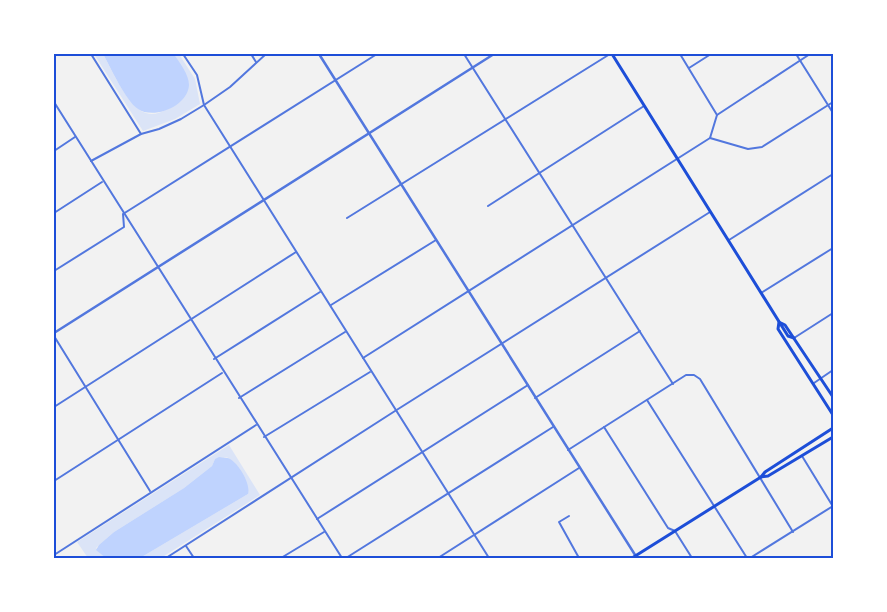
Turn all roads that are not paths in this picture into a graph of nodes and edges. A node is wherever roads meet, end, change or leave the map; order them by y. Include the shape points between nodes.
1 (91, 54) edge
2 (183, 54) edge
3 (251, 54) edge
4 (266, 54) edge
5 (319, 54) edge
6 (377, 54) edge
7 (464, 54) edge
8 (494, 54) edge
9 (611, 54) edge
10 (680, 54) edge
11 (711, 54) edge
12 (796, 54) edge
13 (810, 54) edge
14 (800, 60) junction
15 (256, 62) junction
16 (473, 67) junction
17 (689, 68) junction
18 (335, 80) junction
19 (54, 102) edge
20 (833, 102) edge
21 (204, 105) junction
22 (644, 106) junction
23 (829, 106) junction
24 (833, 113) edge
25 (718, 115) junction
26 (506, 120) junction
27 (369, 133) junction
28 (141, 134) junction
29 (76, 137) junction
30 (710, 138) junction
31 (230, 147) junction
32 (54, 151) edge
33 (677, 158) junction
34 (91, 161) junction
35 (540, 172) junction
36 (833, 174) edge
37 (103, 181) junction
38 (401, 185) junction
39 (264, 200) junction
40 (488, 206) dead end
41 (711, 212) junction
42 (54, 213) edge
43 (123, 214) junction
44 (347, 218) dead end
45 (573, 225) junction
46 (436, 240) junction
47 (729, 240) junction
48 (833, 248) edge
49 (296, 252) junction
50 (156, 266) junction
51 (54, 271) edge
52 (606, 278) junction
53 (469, 291) junction
54 (320, 292) junction
55 (761, 292) junction
56 (331, 305) junction
57 (833, 313) edge
58 (190, 320) junction
59 (780, 322) junction
60 (346, 331) junction
61 (640, 331) junction
62 (54, 334) edge
63 (794, 338) junction
64 (502, 344) junction
65 (792, 350) junction
66 (363, 358) junction
67 (214, 359) junction
68 (833, 370) edge
69 (223, 372) junction
70 (370, 372) junction
71 (821, 378) junction
72 (814, 383) junction
73 (673, 384) junction
74 (528, 385) junction
75 (86, 386) junction
76 (239, 398) junction
77 (535, 398) junction
78 (833, 398) edge
79 (647, 400) junction
80 (54, 407) edge
81 (395, 411) junction
82 (833, 415) edge
83 (256, 425) junction
84 (554, 427) junction
85 (604, 427) junction
86 (833, 428) edge
87 (833, 437) edge
88 (264, 438) junction
89 (119, 439) junction
90 (568, 450) junction
91 (421, 453) junction
92 (802, 456) junction
93 (580, 468) junction
94 (761, 477) junction
95 (290, 478) junction
96 (54, 481) edge
97 (151, 492) junction
98 (448, 494) junction
99 (714, 506) junction
100 (833, 506) edge
101 (568, 516) dead end
102 (317, 519) junction
103 (675, 531) junction
104 (325, 532) junction
105 (792, 532) junction
106 (474, 535) junction
107 (186, 546) junction
108 (54, 555) edge
109 (166, 558) edge
110 (194, 558) edge
111 (281, 558) edge
112 (342, 558) edge
113 (346, 558) edge
114 (438, 558) edge
115 (489, 558) edge
116 (579, 558) edge
117 (634, 558) edge
118 (692, 558) edge
119 (748, 558) edge

1 - 28 street
2 - 21 street via 196,75
3 - 15 street
4 - 15 street
5 - 18 street
6 - 18 street
7 - 16 street
8 - 16 street
9 - 22 main road
9 - 26 street
10 - 17 street
11 - 17 street
12 - 14 street
13 - 14 street
14 - 23 street
14 - 25 street
15 - 21 street via 230,87
16 - 26 street
16 - 27 street
17 - 25 street
18 - 27 street
18 - 31 street
19 - 29 street
20 - 23 street
21 - 28 street via 181,119
21 - 31 street
22 - 33 main road
22 - 35 street
23 - 24 street
23 - 30 street via 762,147 748,149
25 - 30 street
26 - 35 street
26 - 38 street
27 - 38 street
27 - 39 street
28 - 34 street
29 - 32 street
29 - 34 street
30 - 33 street
31 - 39 street
31 - 43 street
33 - 41 main road
33 - 45 street
34 - 37 street
35 - 40 street
35 - 45 street
36 - 47 street
37 - 42 street
37 - 43 street
38 - 44 street
38 - 46 street
39 - 49 street
39 - 50 street
41 - 47 main road
41 - 52 street
43 - 50 street
43 - 51 street via 124,227
45 - 52 street
45 - 53 street
46 - 53 street
46 - 56 street
47 - 55 main road
48 - 55 street
49 - 54 street
49 - 58 street
50 - 58 street
50 - 62 street
52 - 61 street
52 - 64 street
53 - 64 street
53 - 66 street
54 - 56 street
54 - 67 street
55 - 59 main road
56 - 60 street
57 - 63 street
58 - 67 street
58 - 75 street
59 - 63 main road
59 - 65 main road via 778,329
60 - 66 street
60 - 76 street
61 - 73 street
61 - 77 street
62 - 75 street
63 - 65 main road
63 - 71 main road
64 - 74 street
64 - 81 street
65 - 72 main road
66 - 70 street
67 - 69 street
68 - 71 street
69 - 76 street
69 - 89 street
70 - 81 street
70 - 88 street
71 - 72 street
71 - 78 main road
72 - 82 main road
73 - 79 street
73 - 94 street via 686,375 700,379
74 - 77 street
74 - 91 street
75 - 80 street
75 - 89 street
76 - 83 street
77 - 84 street
79 - 85 street
79 - 99 street
81 - 91 street
81 - 95 street
83 - 88 street
83 - 97 street
84 - 90 street
84 - 98 street
85 - 90 street
85 - 103 street via 668,528
86 - 94 main road
87 - 92 main road
88 - 95 street
89 - 96 street
89 - 97 street
90 - 93 street
91 - 98 street
91 - 102 street
92 - 94 main road
92 - 100 street
93 - 106 street
93 - 117 street
94 - 99 main road
94 - 105 street
95 - 102 street
95 - 107 street
97 - 108 street
98 - 106 street
98 - 113 street
99 - 103 main road
99 - 119 street
100 - 105 street
101 - 116 street via 559,522
102 - 104 street
103 - 117 main road
103 - 118 street
104 - 111 street
104 - 112 street
105 - 119 street
106 - 114 street
106 - 115 street
107 - 109 street
107 - 110 street

